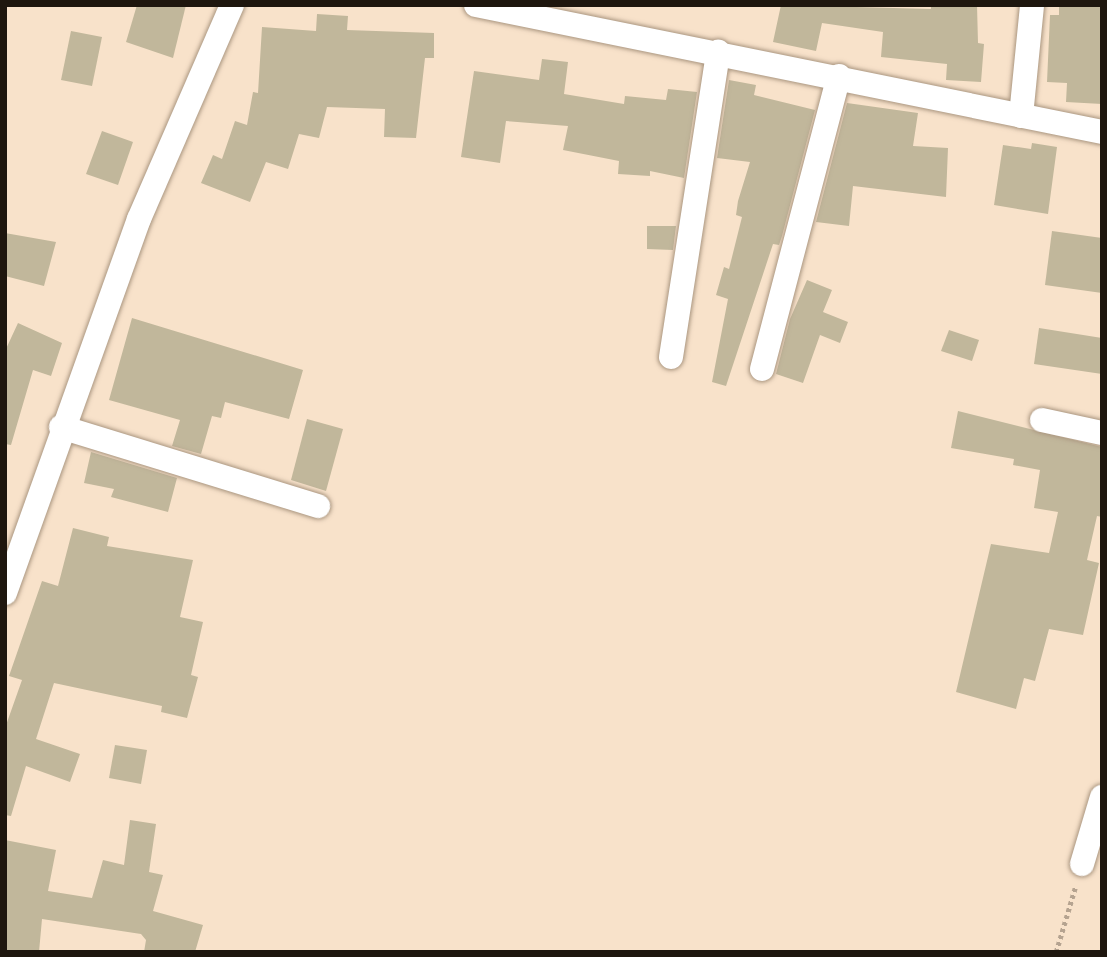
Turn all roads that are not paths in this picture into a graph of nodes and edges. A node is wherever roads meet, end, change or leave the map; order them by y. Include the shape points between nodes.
1 (232, 5) edge
2 (477, 5) edge
3 (1032, 5) edge
4 (718, 52) junction
5 (839, 76) junction
6 (1021, 116) junction
7 (1102, 132) edge
8 (671, 357) dead end
9 (762, 369) dead end
10 (1042, 420) dead end
11 (61, 427) junction
12 (1102, 432) edge
13 (318, 506) dead end
14 (5, 593) edge
15 (1102, 797) edge
16 (1082, 864) road end

1 - 11 street via 139,219
2 - 4 street
3 - 6 street
4 - 5 street
4 - 8 street
5 - 6 street
5 - 9 street
6 - 7 street
10 - 12 street
11 - 13 street
11 - 14 street
15 - 16 street

